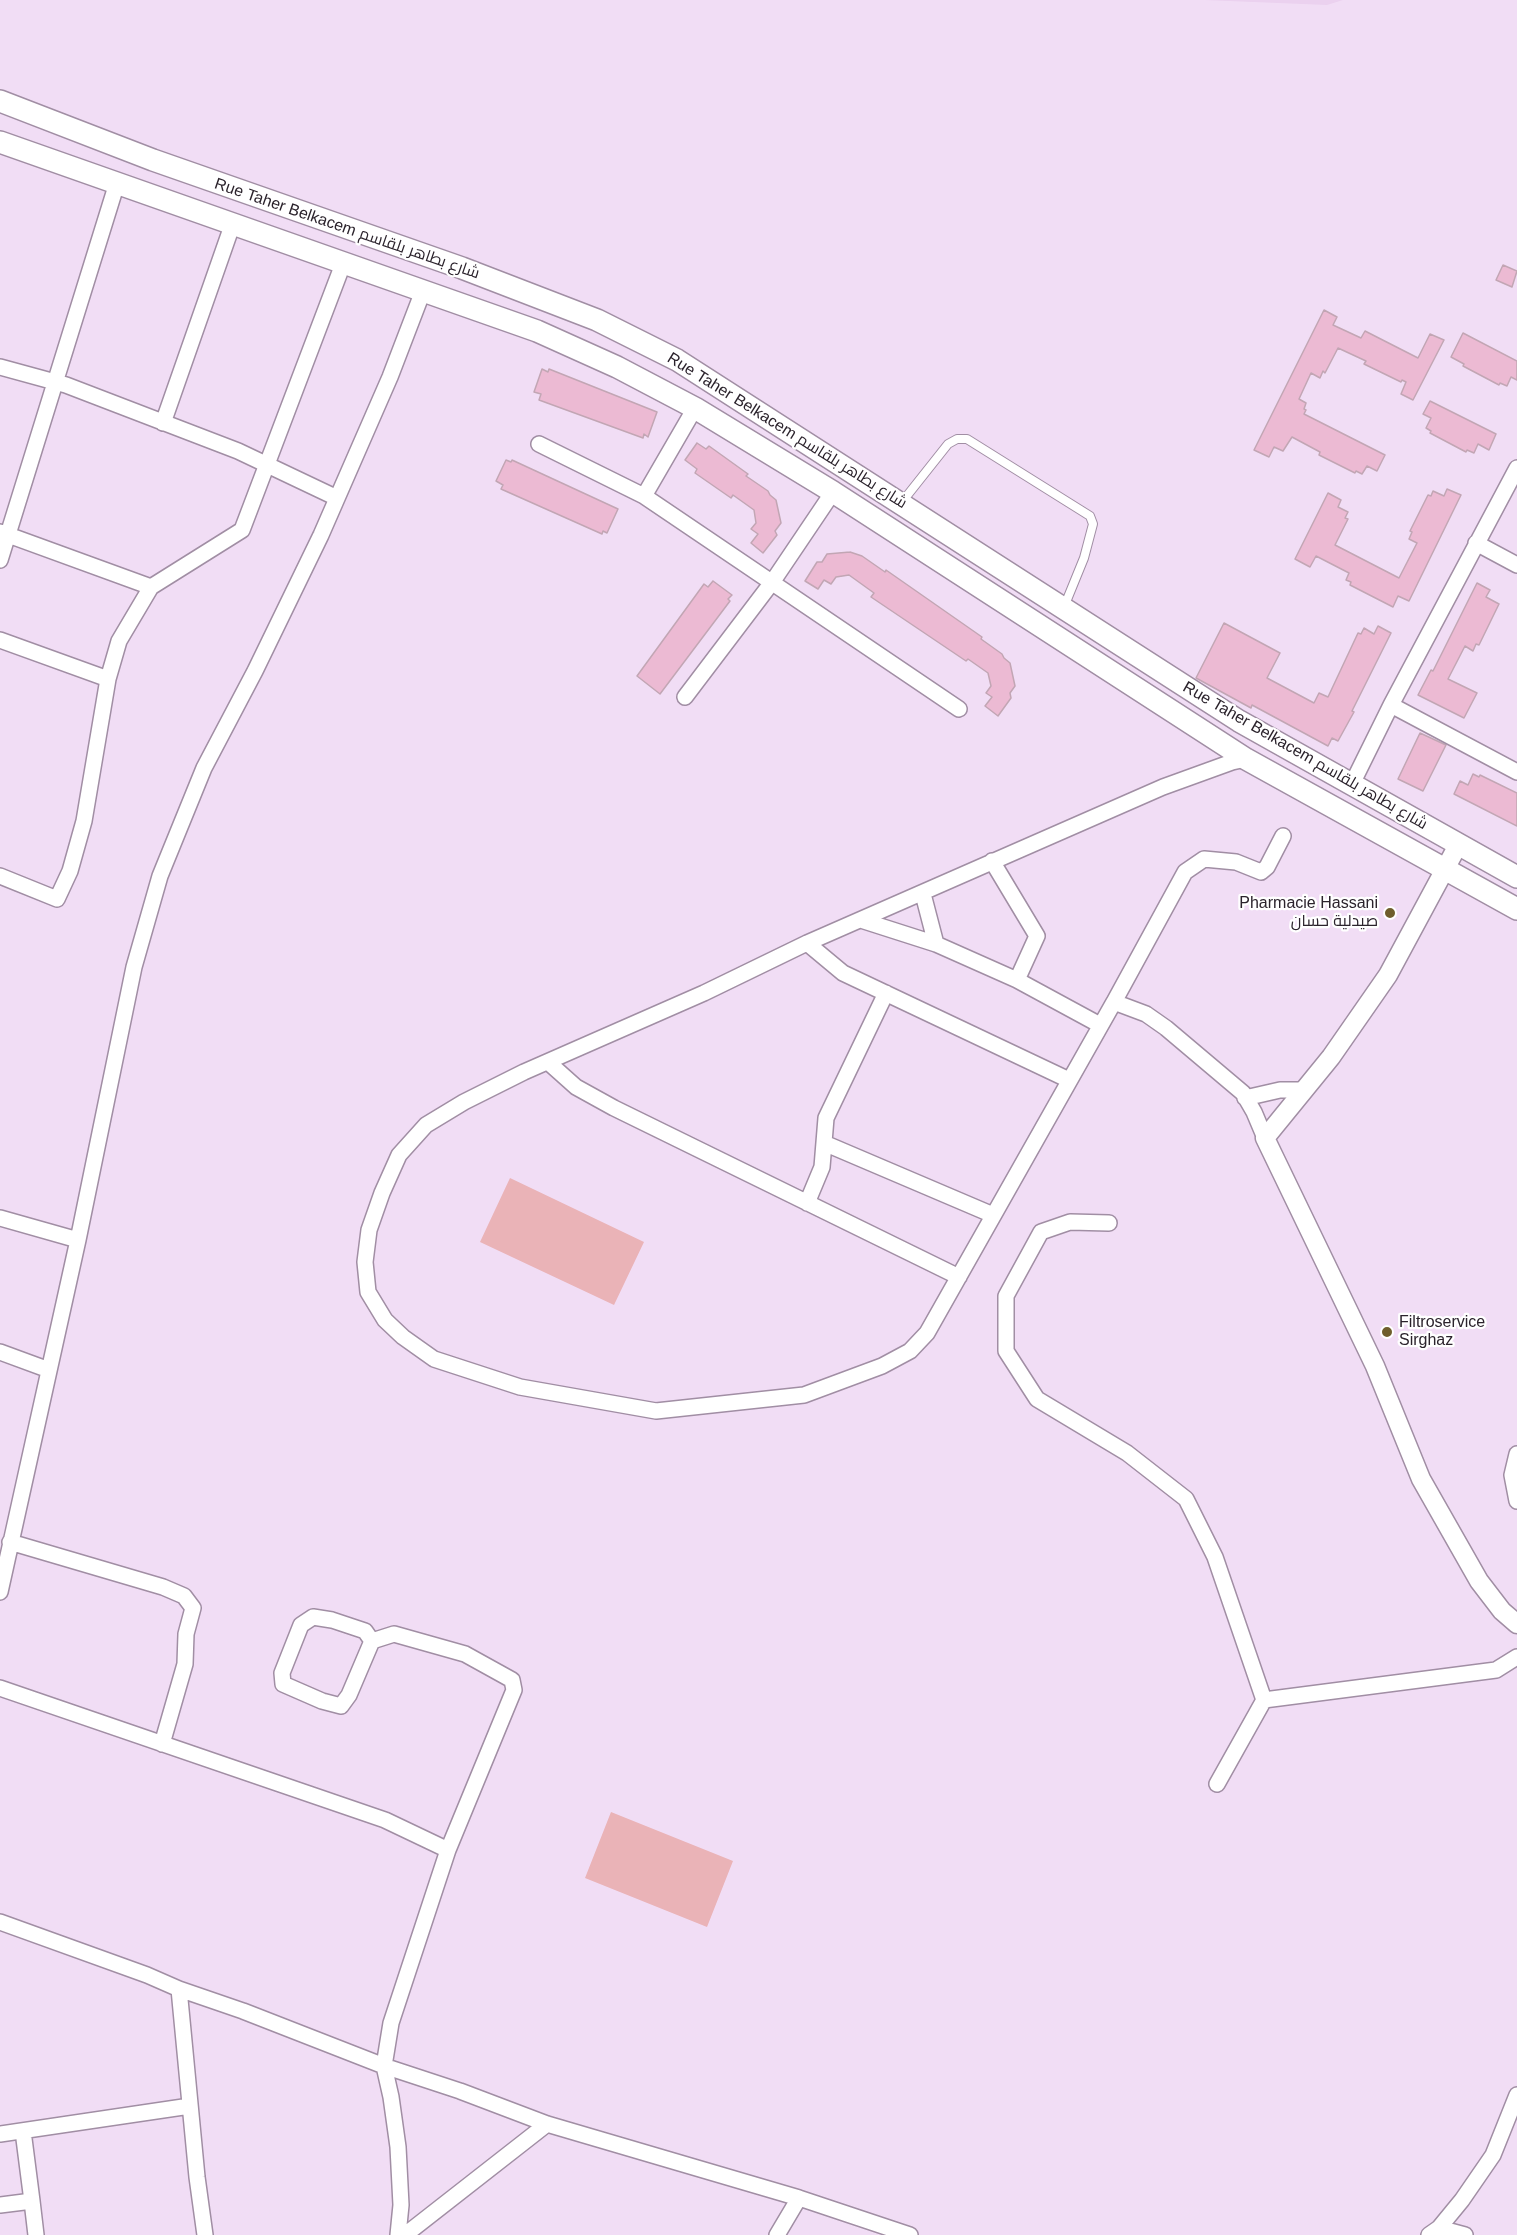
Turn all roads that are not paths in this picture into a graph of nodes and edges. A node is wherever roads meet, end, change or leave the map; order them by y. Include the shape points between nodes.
1 (0, 101) edge
2 (0, 143) edge
3 (117, 183) junction
4 (233, 223) junction
5 (343, 264) junction
6 (423, 291) junction
7 (0, 367) edge
8 (56, 382) junction
9 (695, 408) junction
10 (163, 423) junction
11 (539, 444) dead end
12 (267, 465) junction
13 (1517, 468) edge
14 (833, 492) junction
15 (644, 495) junction
16 (337, 498) junction
17 (902, 503) junction
18 (4, 533) edge
19 (1476, 543) junction
20 (0, 560) edge
21 (1517, 565) edge
22 (773, 581) junction
23 (152, 587) junction
24 (1064, 608) junction
25 (0, 640) edge
26 (108, 679) junction
27 (685, 697) dead end
28 (1391, 705) junction
29 (959, 708) dead end
30 (1246, 759) junction
31 (1517, 772) edge
32 (1352, 784) junction
33 (1283, 836) dead end
34 (1458, 845) junction
35 (992, 861) junction
36 (1444, 870) junction
37 (0, 876) edge
38 (1517, 877) edge
39 (923, 894) junction
40 (1517, 909) edge
41 (861, 920) junction
42 (807, 944) junction
43 (936, 944) junction
44 (1017, 980) junction
45 (886, 993) junction
46 (1114, 1002) junction
47 (1100, 1025) junction
48 (548, 1062) junction
49 (1069, 1080) junction
50 (1303, 1090) junction
51 (1245, 1098) junction
52 (1264, 1138) junction
53 (824, 1143) junction
54 (807, 1203) junction
55 (993, 1215) junction
56 (0, 1218) edge
57 (1109, 1223) dead end
58 (78, 1240) junction
59 (959, 1277) junction
60 (0, 1352) edge
61 (49, 1370) junction
62 (1517, 1454) edge
63 (1517, 1501) edge
64 (10, 1542) junction
65 (0, 1592) edge
66 (1517, 1624) edge
67 (372, 1641) junction
68 (1517, 1657) edge
69 (0, 1688) edge
70 (1264, 1700) junction
71 (162, 1744) junction
72 (1217, 1784) dead end
73 (448, 1850) junction
74 (0, 1922) edge
75 (178, 1989) junction
76 (384, 2066) junction
77 (1517, 2095) edge
78 (190, 2106) junction
79 (547, 2124) junction
80 (23, 2131) junction
81 (0, 2134) edge
82 (799, 2198) junction
83 (32, 2201) junction
84 (0, 2205) edge
85 (1434, 2231) edge
86 (36, 2235) edge
87 (205, 2235) edge
88 (398, 2235) edge
89 (405, 2235) edge
90 (777, 2235) edge
91 (910, 2235) edge
92 (1465, 2235) edge

1 - 17 main road, Rue Taher Belkacem شارع بطاهر بلقاسم via 597,320 677,360
2 - 3 main road, Rue Taher Belkacem شارع بطاهر بلقاسم
3 - 4 main road, Rue Taher Belkacem شارع بطاهر بلقاسم
3 - 8 street
4 - 5 main road, Rue Taher Belkacem شارع بطاهر بلقاسم
4 - 10 street
5 - 6 main road, Rue Taher Belkacem شارع بطاهر بلقاسم
5 - 12 street
6 - 9 main road, Rue Taher Belkacem شارع بطاهر بلقاسم via 537,331 618,367
6 - 16 street
7 - 8 street
8 - 10 street
8 - 18 street
9 - 14 main road, Rue Taher Belkacem شارع بطاهر بلقاسم
9 - 15 street
10 - 12 street
11 - 15 street
12 - 16 street
12 - 23 street via 242,530
13 - 19 street
14 - 22 street
14 - 30 main road, Rue Taher Belkacem شارع بطاهر بلقاسم
15 - 22 street
16 - 58 street via 204,768 160,876 134,967
17 - 24 main road, Rue Taher Belkacem شارع بطاهر بلقاسم
17 - 24 lane via 948,444 967,439 1090,516 1093,524 1084,558
18 - 20 street
18 - 23 street
19 - 21 street
19 - 28 street
22 - 27 street
22 - 29 street
23 - 26 street via 119,641
24 - 32 main road, Rue Taher Belkacem شارع بطاهر بلقاسم via 1239,721
25 - 26 street
26 - 37 street via 84,822 70,871 57,899
28 - 31 street
28 - 32 street
30 - 35 street via 1163,787
30 - 36 main road, Rue Taher Belkacem شارع بطاهر بلقاسم
32 - 34 main road, Rue Taher Belkacem شارع بطاهر بلقاسم
33 - 46 street via 1261,872 1236,862 1204,859 1185,872
34 - 36 street
34 - 38 main road, Rue Taher Belkacem شارع بطاهر بلقاسم
35 - 39 street
35 - 44 street via 1037,936
36 - 40 main road, Rue Taher Belkacem شارع بطاهر بلقاسم
36 - 50 street via 1388,975 1331,1058
39 - 41 street
39 - 43 street
41 - 42 street
41 - 43 street
42 - 45 street via 843,973
42 - 48 street
43 - 44 street
44 - 47 street
45 - 49 street
45 - 53 street via 826,1118
46 - 47 street
46 - 51 street via 1146,1014 1166,1028
47 - 49 street
48 - 54 street via 576,1087 614,1108
48 - 59 street via 464,1102 426,1125 399,1155 382,1193 369,1230 365,1262 368,1292 385,1320 434,1359 520,1387 656,1412 804,1395 882,1366 910,1351 927,1333
49 - 55 street
50 - 51 street via 1280,1090
50 - 52 street
51 - 52 street
52 - 66 street via 1375,1366 1421,1479 1479,1581
53 - 54 street via 822,1167
53 - 55 street
54 - 59 street
55 - 59 street
56 - 58 street
57 - 70 street via 1070,1222 1041,1232 1006,1296 1006,1351 1037,1398 1127,1453 1186,1499 1215,1557
58 - 61 street
60 - 61 street
61 - 64 street
62 - 63 street via 1512,1475
64 - 65 street
64 - 71 street via 184,1596 193,1608 184,1664
67 - 67 street via 349,1695 340,1706 283,1684 282,1673 301,1625 313,1617 365,1631
67 - 73 street via 394,1634 434,1644 465,1654 512,1680 514,1690
68 - 70 street via 1496,1670
69 - 71 street
70 - 72 street
71 - 73 street via 385,1820
73 - 76 street via 391,2023
74 - 75 street
75 - 76 street
75 - 78 street
76 - 79 street
76 - 88 street via 399,2147
77 - 85 street via 1493,2155 1462,2200
78 - 80 street
78 - 87 street
79 - 82 street
79 - 89 street
80 - 81 street
80 - 83 street
82 - 90 street
82 - 91 street
83 - 84 street
83 - 86 street
85 - 92 street

